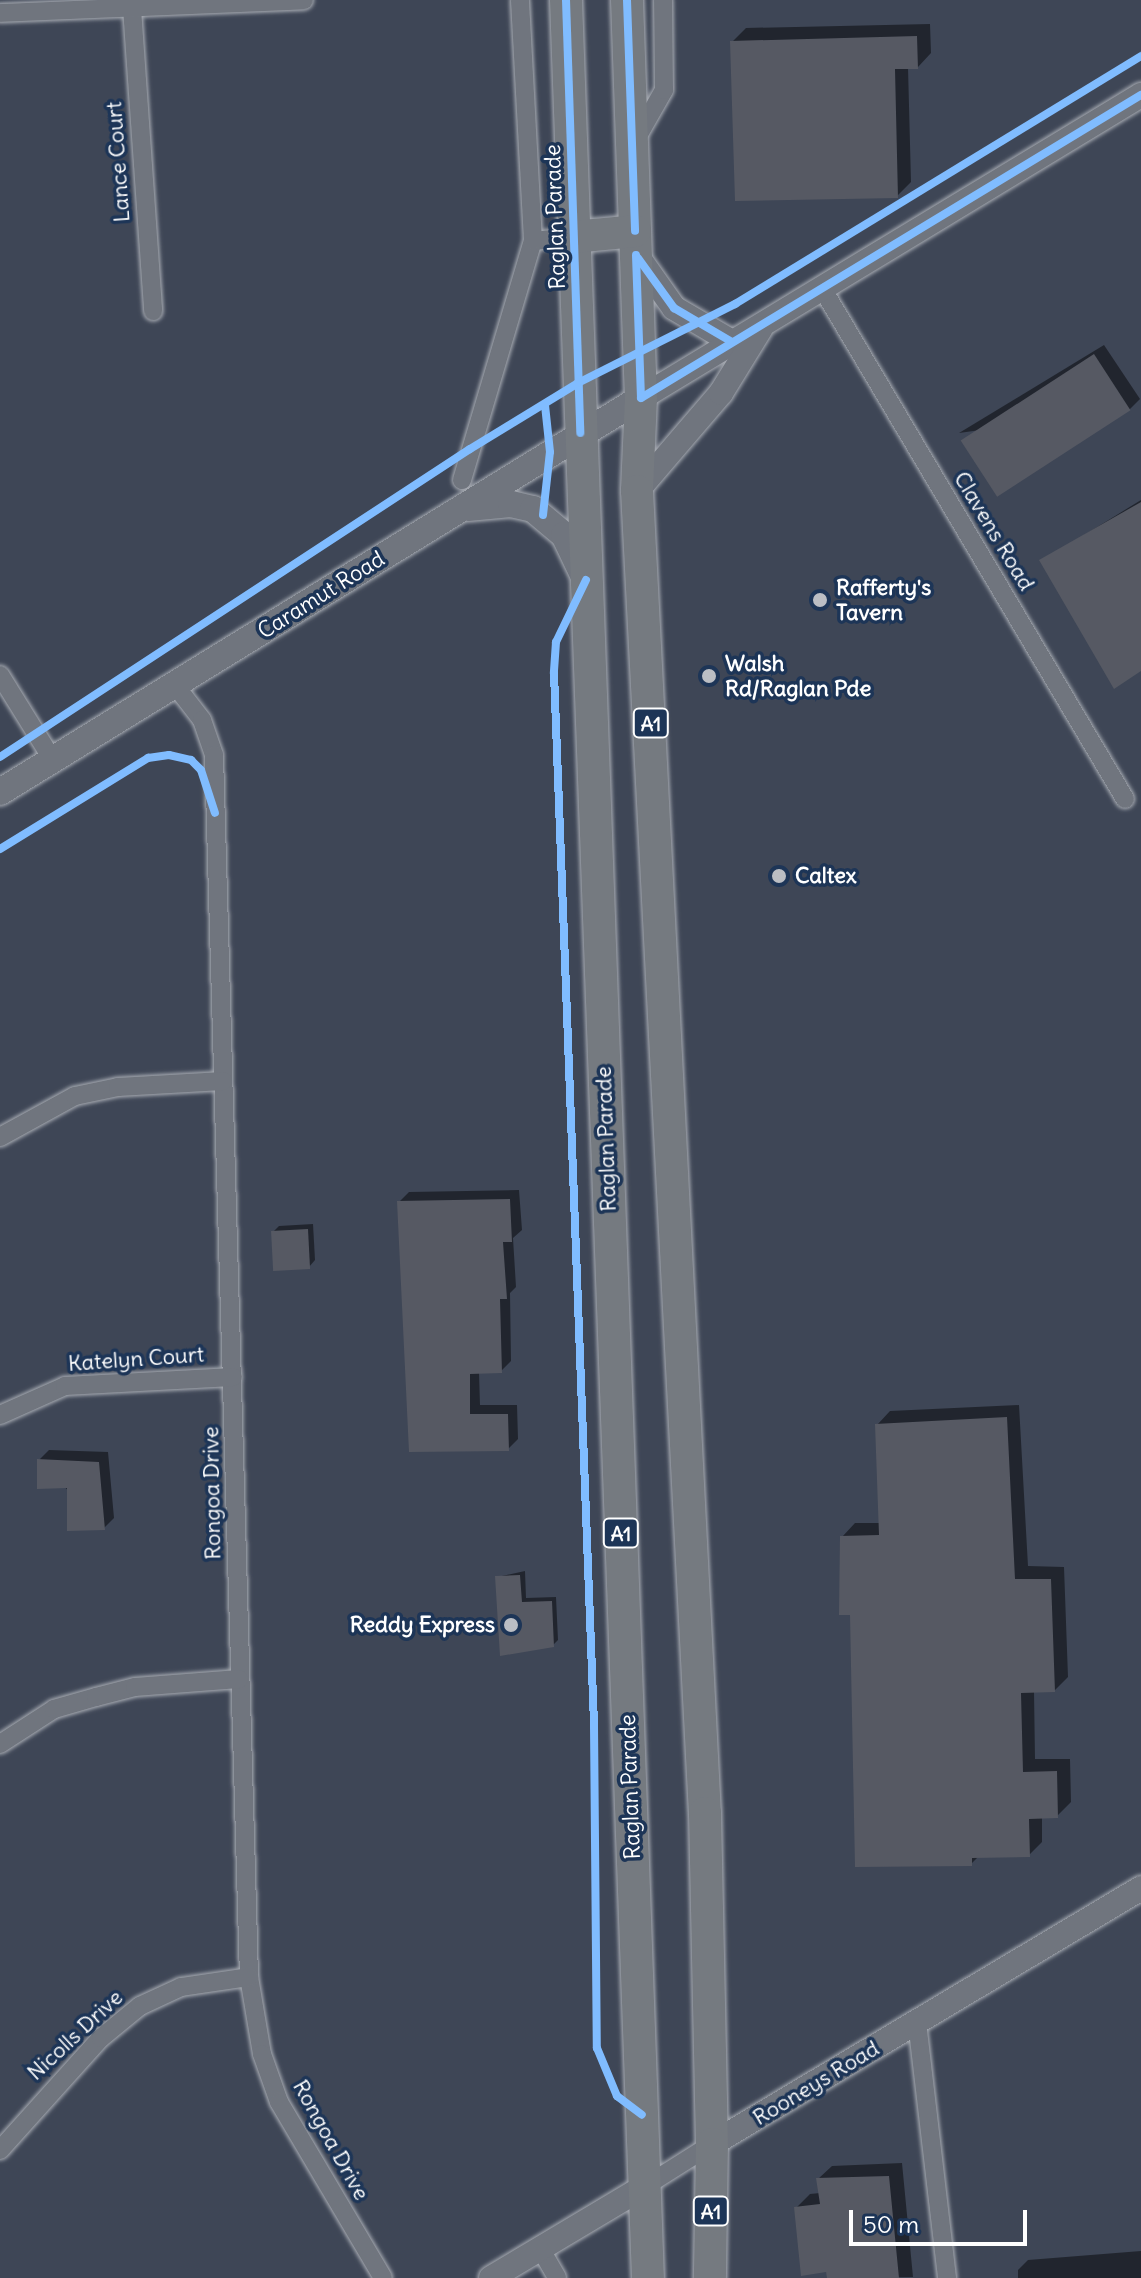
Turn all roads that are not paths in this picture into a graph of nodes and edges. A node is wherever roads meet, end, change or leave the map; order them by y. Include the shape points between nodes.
1 (304, 0) edge
2 (520, 0) edge
3 (566, 0) edge
4 (627, 0) edge
5 (663, 0) edge
6 (132, 8) junction
7 (0, 13) edge
8 (1141, 95) edge
9 (633, 145) junction
10 (573, 237) junction
11 (533, 241) junction
12 (636, 243) junction
13 (822, 288) junction
14 (153, 311) dead end
15 (765, 322) junction
16 (732, 342) junction
17 (641, 398) junction
18 (580, 433) junction
19 (462, 480) dead end
20 (637, 491) junction
21 (459, 509) junction
22 (586, 580) junction
23 (0, 675) edge
24 (175, 685) junction
25 (52, 759) junction
26 (0, 792) edge
27 (1125, 799) dead end
28 (223, 1081) junction
29 (0, 1137) edge
30 (233, 1377) junction
31 (0, 1415) edge
32 (239, 1679) junction
33 (0, 1744) edge
34 (1141, 1888) edge
35 (249, 1977) junction
36 (917, 2022) junction
37 (712, 2144) junction
38 (0, 2150) edge
39 (647, 2185) junction
40 (540, 2248) junction
41 (383, 2278) edge
42 (491, 2278) edge
43 (557, 2278) edge
44 (648, 2278) edge
45 (710, 2278) edge
46 (947, 2278) edge

1 - 6 street
2 - 11 street, Raglan Parade
3 - 10 highway, Raglan Parade / A1
4 - 9 highway, A1
5 - 9 street via 664,90
6 - 7 street
6 - 14 street, Lance Court
8 - 13 street
9 - 12 highway, A1
10 - 11 street
10 - 12 highway
10 - 18 highway, Raglan Parade / A1
11 - 19 street, Raglan Parade
12 - 16 street via 674,308
12 - 17 highway, A1
13 - 15 street
13 - 27 street, Clavens Road
15 - 16 street
15 - 20 street via 721,393
16 - 17 street
17 - 18 main road, Caramut Road
17 - 20 highway, A1
18 - 21 main road, Caramut Road
18 - 22 highway, Raglan Parade / A1
20 - 37 highway, A1 via 679,1227 705,1813
21 - 22 main road via 511,504 533,509 564,535
21 - 24 main road, Caramut Road
22 - 39 highway, Raglan Parade / A1
23 - 25 street
24 - 25 main road, Caramut Road
24 - 28 street, Rongoa Drive via 202,720 214,755
25 - 26 main road, Caramut Road
28 - 29 street via 118,1087 75,1096
28 - 30 street, Rongoa Drive
30 - 31 street, Katelyn Court via 65,1386
30 - 32 street, Rongoa Drive
32 - 33 street via 135,1687 96,1697 54,1709
32 - 35 street, Rongoa Drive
34 - 36 street, Rooneys Road
35 - 38 street, Nicolls Drive via 181,1987 140,2006 81,2058
35 - 41 street, Rongoa Drive via 262,2054 279,2102
36 - 37 street, Rooneys Road
36 - 46 street
37 - 39 street, Rooneys Road
37 - 45 highway, A1
39 - 40 street, Rooneys Road
39 - 44 highway, Raglan Parade / A1
40 - 42 street, Rooneys Road
40 - 43 street

